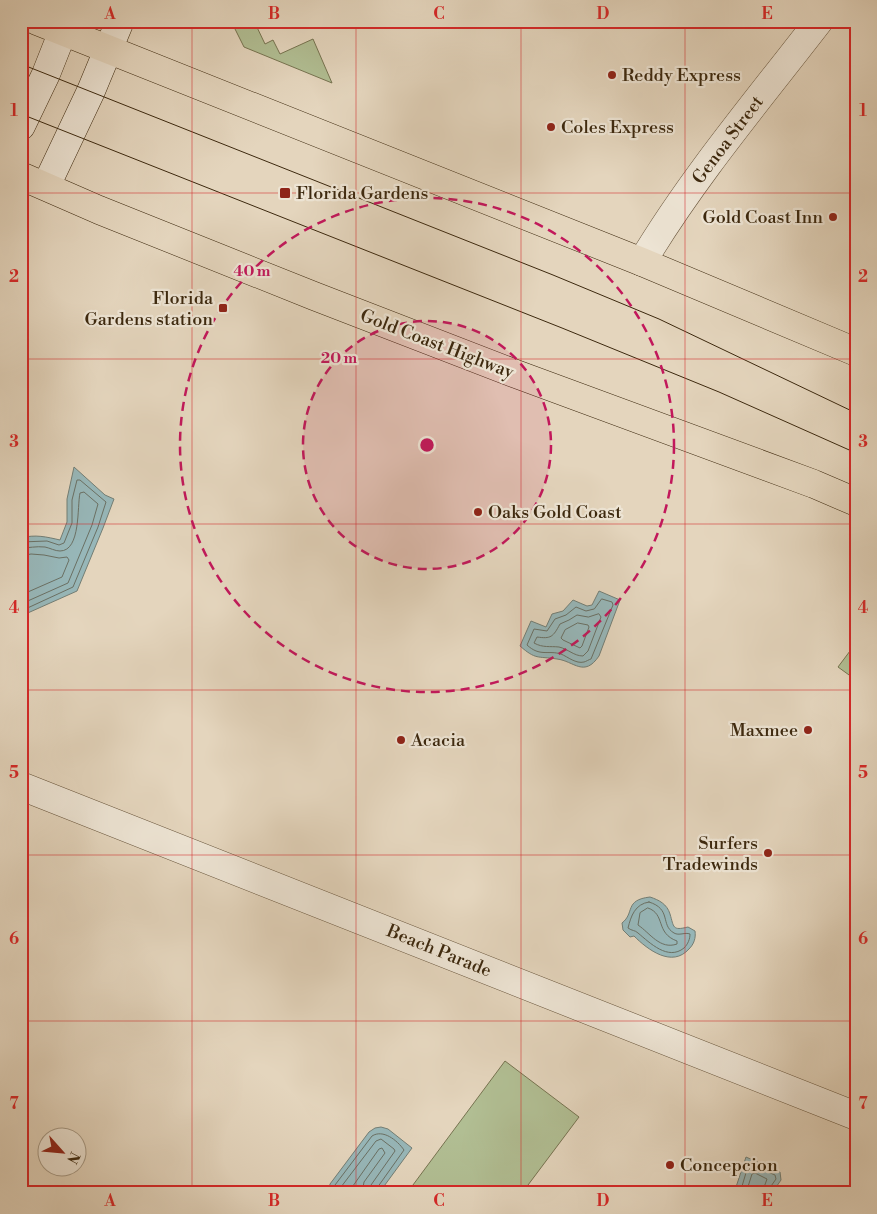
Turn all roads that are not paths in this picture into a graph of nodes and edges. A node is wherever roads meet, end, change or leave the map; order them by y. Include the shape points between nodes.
1 (37, 21) edge
2 (120, 21) edge
3 (818, 21) edge
4 (65, 26) edge
5 (109, 49) junction
6 (21, 126) edge
7 (33, 181) edge
8 (642, 262) junction
9 (856, 352) edge
10 (856, 502) edge
11 (21, 786) edge
12 (856, 1116) edge

1 - 4 highway
2 - 5 street
3 - 8 street, Genoa Street via 691,188
4 - 5 highway
4 - 6 street
5 - 7 street via 72,133
5 - 8 highway
7 - 10 highway, Gold Coast Highway via 314,296
8 - 9 highway
11 - 12 street, Beach Parade

